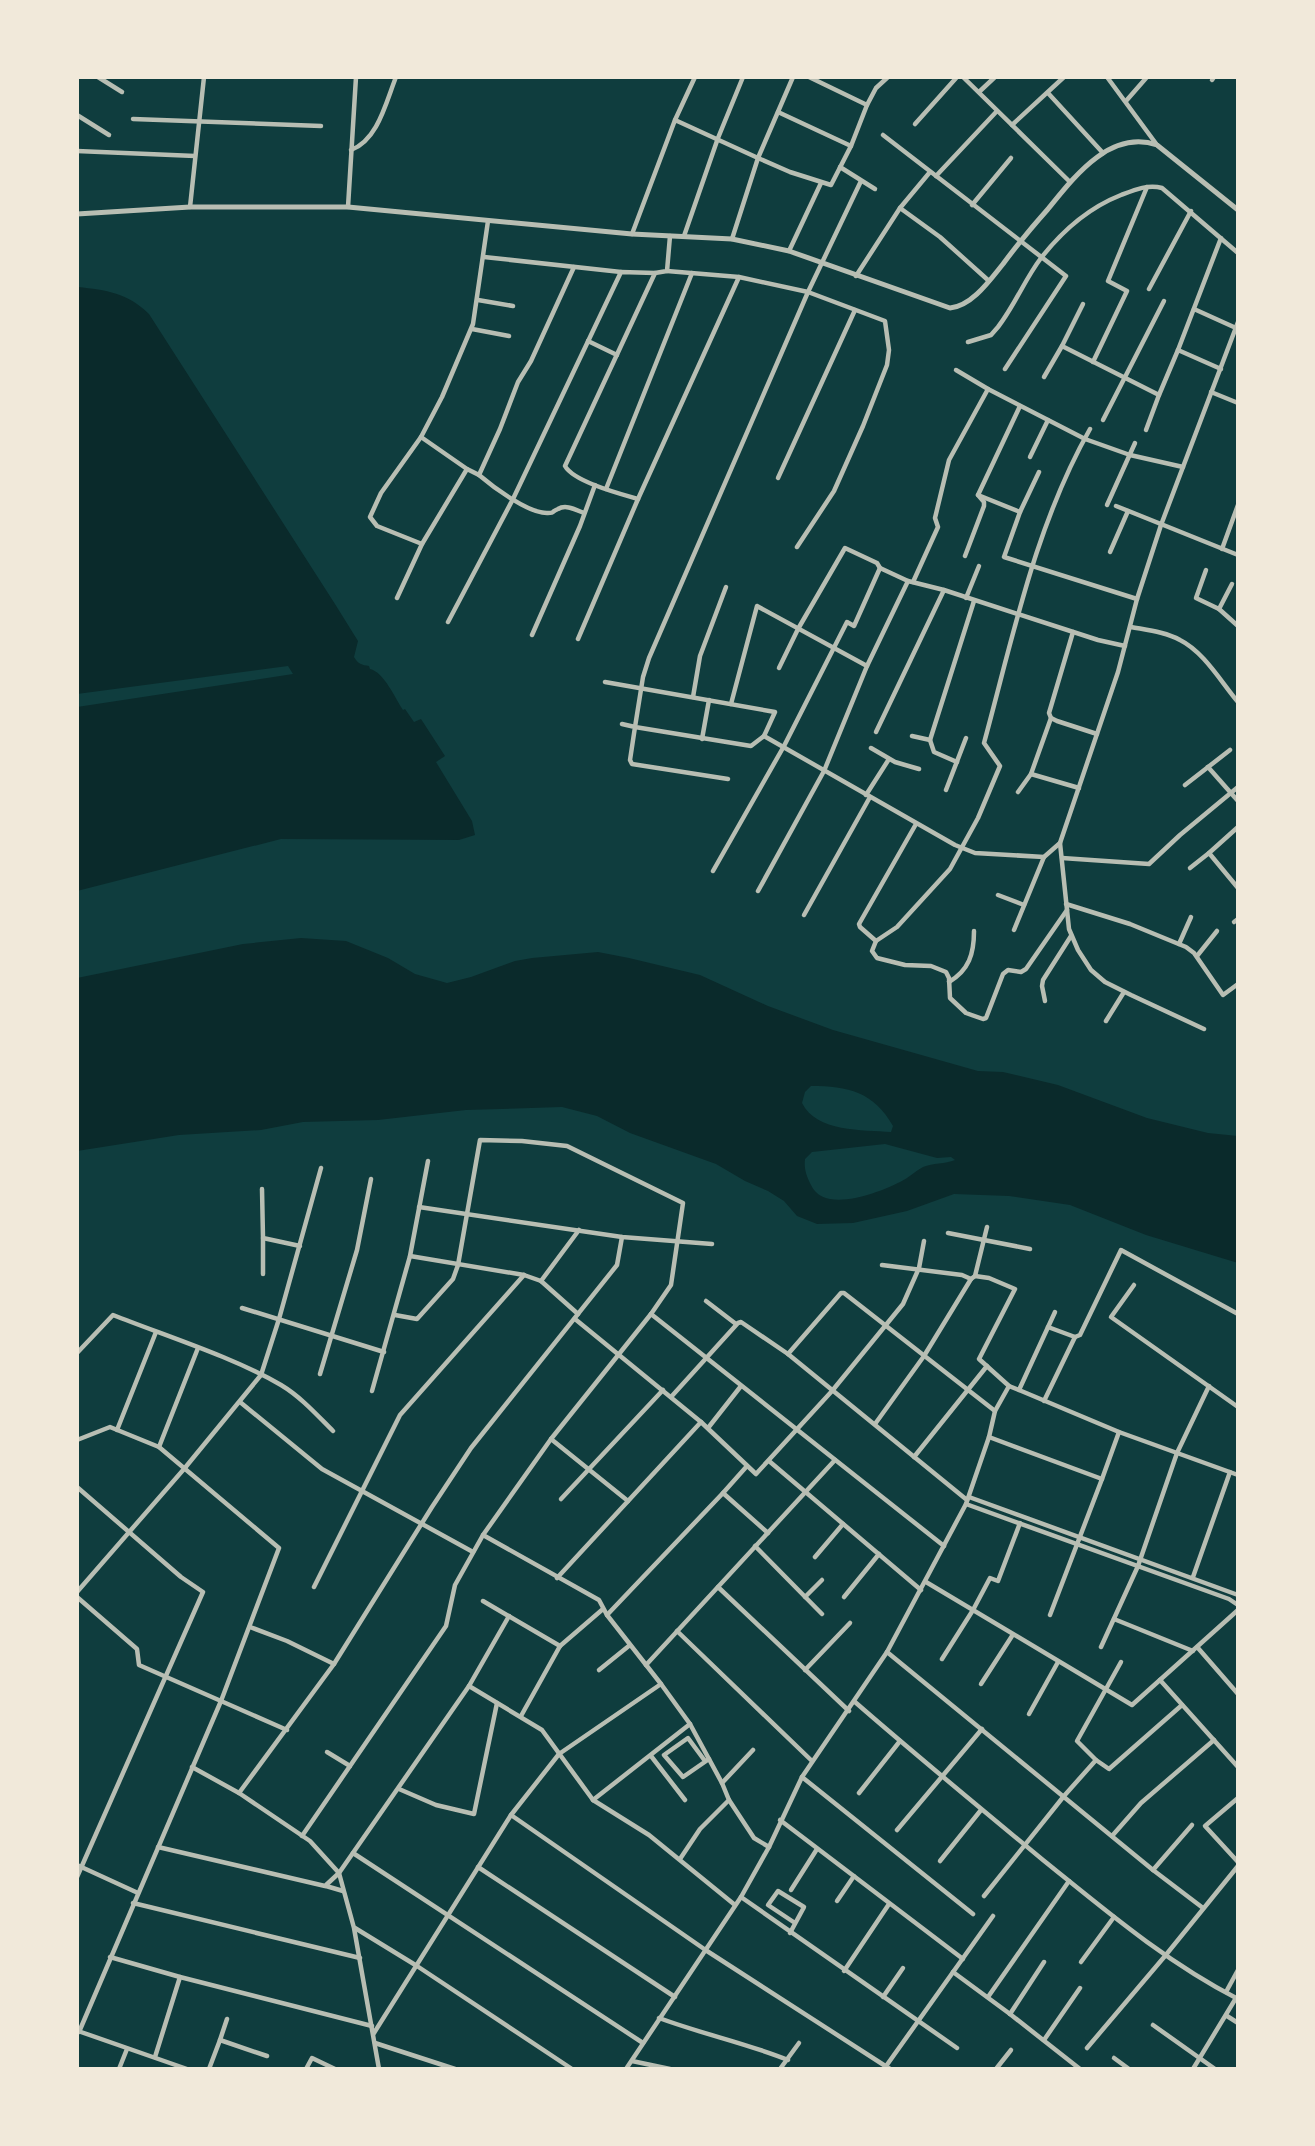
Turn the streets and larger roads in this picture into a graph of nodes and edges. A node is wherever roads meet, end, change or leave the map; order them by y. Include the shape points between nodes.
1 (99, 77) edge
2 (204, 77) edge
3 (356, 77) edge
4 (396, 77) edge
5 (695, 77) edge
6 (743, 77) edge
7 (793, 77) edge
8 (809, 77) edge
9 (830, 77) edge
10 (888, 77) edge
11 (957, 77) edge
12 (963, 77) edge
13 (995, 77) edge
14 (1064, 77) edge
15 (1107, 77) edge
16 (1147, 77) edge
17 (824, 85) junction
18 (122, 92) dead end
19 (979, 92) junction
20 (1048, 93) junction
21 (1126, 101) junction
22 (867, 105) junction
23 (778, 111) junction
24 (997, 111) junction
25 (77, 115) edge
26 (133, 119) dead end
27 (199, 120) junction
28 (675, 120) junction
29 (915, 124) dead end
30 (1012, 125) junction
31 (321, 126) dead end
32 (110, 135) dead end
33 (883, 135) dead end
34 (718, 138) junction
35 (1157, 145) junction
36 (851, 146) junction
37 (351, 150) junction
38 (77, 151) edge
39 (1103, 153) junction
40 (195, 156) junction
41 (758, 158) junction
42 (1011, 158) dead end
43 (840, 167) junction
44 (930, 172) junction
45 (936, 176) junction
46 (862, 181) junction
47 (1070, 182) junction
48 (821, 183) junction
49 (1147, 187) junction
50 (875, 189) dead end
51 (972, 205) junction
52 (190, 207) junction
53 (348, 207) junction
54 (900, 208) junction
55 (1238, 210) edge
56 (1191, 211) junction
57 (77, 214) edge
58 (488, 221) junction
59 (632, 234) junction
60 (670, 236) junction
61 (684, 236) junction
62 (1221, 238) junction
63 (732, 239) junction
64 (1020, 242) junction
65 (789, 251) junction
66 (1238, 253) edge
67 (484, 254) junction
68 (1039, 257) junction
69 (821, 262) junction
70 (574, 267) junction
71 (667, 271) junction
72 (621, 272) junction
73 (655, 273) junction
74 (692, 273) junction
75 (856, 276) junction
76 (739, 277) junction
77 (989, 281) junction
78 (809, 289) junction
79 (1149, 289) dead end
80 (478, 300) junction
81 (1164, 301) dead end
82 (1083, 304) dead end
83 (513, 306) dead end
84 (1194, 309) junction
85 (855, 310) junction
86 (1237, 325) edge
87 (472, 329) junction
88 (509, 336) dead end
89 (588, 341) junction
90 (968, 342) dead end
91 (1062, 346) junction
92 (1178, 350) junction
93 (617, 355) junction
94 (1093, 362) junction
95 (1005, 369) dead end
96 (1221, 369) junction
97 (956, 370) dead end
98 (1044, 377) dead end
99 (1124, 377) junction
100 (988, 389) junction
101 (1211, 392) junction
102 (1159, 395) junction
103 (1238, 403) edge
104 (1020, 406) junction
105 (1048, 420) junction
106 (1102, 420) dead end
107 (1090, 429) dead end
108 (1146, 430) dead end
109 (421, 437) junction
110 (1085, 439) junction
111 (1135, 443) dead end
112 (1129, 455) junction
113 (1030, 457) dead end
114 (1183, 467) junction
115 (467, 468) junction
116 (1039, 472) dead end
117 (479, 475) junction
118 (778, 478) dead end
119 (595, 485) junction
120 (606, 489) junction
121 (978, 495) junction
122 (513, 499) junction
123 (638, 499) junction
124 (1107, 505) dead end
125 (1238, 505) edge
126 (1116, 506) dead end
127 (1128, 511) junction
128 (1020, 512) junction
129 (584, 513) junction
130 (1161, 525) junction
131 (422, 544) junction
132 (797, 547) dead end
133 (1222, 549) junction
134 (1110, 552) dead end
135 (1238, 555) edge
136 (965, 556) dead end
137 (979, 566) dead end
138 (1032, 566) junction
139 (880, 568) junction
140 (1206, 570) dead end
141 (910, 582) junction
142 (1232, 584) dead end
143 (726, 587) dead end
144 (944, 590) junction
145 (397, 598) dead end
146 (966, 598) junction
147 (1137, 599) junction
148 (974, 601) junction
149 (1219, 609) junction
150 (1019, 614) junction
151 (448, 622) dead end
152 (1238, 626) edge
153 (1131, 628) junction
154 (798, 629) junction
155 (1073, 632) junction
156 (532, 635) dead end
157 (578, 639) dead end
158 (1125, 646) junction
159 (833, 649) junction
160 (867, 666) junction
161 (779, 667) dead end
162 (605, 682) dead end
163 (641, 689) junction
164 (692, 697) junction
165 (709, 700) junction
166 (1238, 702) edge
167 (731, 704) junction
168 (1051, 718) junction
169 (622, 724) dead end
170 (635, 727) junction
171 (876, 732) dead end
172 (1097, 734) junction
173 (764, 736) junction
174 (912, 736) dead end
175 (966, 738) dead end
176 (702, 739) junction
177 (930, 740) junction
178 (784, 746) junction
179 (871, 748) dead end
180 (1230, 750) dead end
181 (889, 759) junction
182 (957, 762) junction
183 (1208, 767) junction
184 (919, 769) dead end
185 (824, 771) junction
186 (1031, 774) junction
187 (728, 779) dead end
188 (1185, 785) dead end
189 (1238, 787) edge
190 (1079, 788) junction
191 (946, 790) dead end
192 (1018, 792) dead end
193 (1231, 793) junction
194 (868, 796) junction
195 (1238, 801) edge
196 (916, 824) junction
197 (1238, 827) edge
198 (1060, 842) junction
199 (961, 848) junction
200 (1209, 853) junction
201 (1044, 857) junction
202 (1062, 858) junction
203 (1191, 868) dead end
204 (713, 872) dead end
205 (1238, 888) edge
206 (758, 891) dead end
207 (998, 895) dead end
208 (1024, 905) junction
209 (1066, 908) junction
210 (804, 915) dead end
211 (1191, 917) dead end
212 (1014, 930) dead end
213 (974, 931) dead end
214 (1216, 931) dead end
215 (1072, 935) junction
216 (876, 941) junction
217 (1179, 944) junction
218 (1196, 956) junction
219 (949, 982) junction
220 (1238, 984) edge
221 (1124, 992) junction
222 (1045, 1001) dead end
223 (1107, 1021) dead end
224 (1204, 1029) dead end
225 (428, 1161) dead end
226 (321, 1168) dead end
227 (371, 1179) dead end
228 (262, 1189) dead end
229 (419, 1207) junction
230 (468, 1214) junction
231 (987, 1227) dead end
232 (579, 1230) junction
233 (948, 1233) dead end
234 (622, 1237) junction
235 (263, 1238) junction
236 (985, 1240) junction
237 (924, 1241) dead end
238 (676, 1242) junction
239 (712, 1244) dead end
240 (300, 1247) junction
241 (1030, 1249) dead end
242 (410, 1256) junction
243 (458, 1265) junction
244 (882, 1265) dead end
245 (919, 1268) junction
246 (263, 1275) dead end
247 (524, 1275) junction
248 (973, 1278) junction
249 (541, 1281) junction
250 (1134, 1285) dead end
251 (706, 1301) dead end
252 (242, 1308) dead end
253 (1055, 1312) dead end
254 (650, 1314) junction
255 (1238, 1314) edge
256 (395, 1315) junction
257 (576, 1316) junction
258 (279, 1320) junction
259 (736, 1324) junction
260 (885, 1325) junction
261 (1048, 1326) junction
262 (156, 1332) junction
263 (333, 1336) junction
264 (1075, 1337) junction
265 (198, 1348) junction
266 (384, 1352) junction
267 (77, 1353) edge
268 (619, 1354) junction
269 (788, 1354) junction
270 (924, 1356) junction
271 (706, 1357) junction
272 (987, 1366) junction
273 (320, 1374) dead end
274 (261, 1375) junction
275 (741, 1385) junction
276 (1009, 1386) junction
277 (1209, 1386) junction
278 (663, 1390) junction
279 (1019, 1390) junction
280 (372, 1391) dead end
281 (832, 1391) junction
282 (968, 1391) junction
283 (671, 1397) junction
284 (1044, 1401) junction
285 (240, 1402) junction
286 (1238, 1407) edge
287 (995, 1411) junction
288 (701, 1422) junction
289 (875, 1424) junction
290 (708, 1428) junction
291 (798, 1429) junction
292 (117, 1430) junction
293 (333, 1431) dead end
294 (1119, 1432) junction
295 (989, 1437) junction
296 (551, 1439) junction
297 (77, 1440) edge
298 (159, 1447) junction
299 (1177, 1454) junction
300 (914, 1457) junction
301 (835, 1460) junction
302 (769, 1461) junction
303 (747, 1466) junction
304 (590, 1468) junction
305 (184, 1469) junction
306 (1230, 1472) junction
307 (1238, 1475) edge
308 (1102, 1479) junction
309 (77, 1487) edge
310 (363, 1492) junction
311 (806, 1492) junction
312 (723, 1493) junction
313 (561, 1499) dead end
314 (628, 1501) junction
315 (967, 1501) junction
316 (422, 1522) junction
317 (1020, 1523) junction
318 (843, 1524) junction
319 (129, 1532) junction
320 (768, 1533) junction
321 (483, 1535) junction
322 (1081, 1537) junction
323 (1079, 1544) junction
324 (755, 1546) junction
325 (944, 1546) junction
326 (473, 1552) junction
327 (879, 1555) junction
328 (815, 1557) dead end
329 (1140, 1559) junction
330 (1138, 1566) junction
331 (1193, 1577) junction
332 (557, 1578) junction
333 (822, 1580) dead end
334 (926, 1582) junction
335 (314, 1587) dead end
336 (718, 1587) junction
337 (921, 1590) junction
338 (77, 1595) edge
339 (1238, 1595) edge
340 (805, 1597) junction
341 (844, 1597) dead end
342 (483, 1601) dead end
343 (1238, 1607) edge
344 (603, 1609) junction
345 (973, 1610) junction
346 (822, 1614) dead end
347 (607, 1615) junction
348 (1050, 1615) dead end
349 (509, 1616) junction
350 (1114, 1619) junction
351 (850, 1623) dead end
352 (250, 1627) junction
353 (677, 1632) junction
354 (1012, 1636) junction
355 (630, 1645) junction
356 (560, 1646) junction
357 (1101, 1647) dead end
358 (1195, 1650) junction
359 (887, 1652) junction
360 (942, 1659) dead end
361 (1058, 1662) junction
362 (1121, 1662) dead end
363 (334, 1664) junction
364 (646, 1665) junction
365 (599, 1670) dead end
366 (805, 1670) junction
367 (164, 1677) junction
368 (1160, 1680) junction
369 (662, 1684) junction
370 (981, 1684) dead end
371 (469, 1686) junction
372 (1106, 1690) junction
373 (1238, 1694) edge
374 (221, 1701) junction
375 (855, 1702) junction
376 (497, 1703) junction
377 (1182, 1705) junction
378 (849, 1711) junction
379 (1028, 1714) dead end
380 (522, 1716) junction
381 (690, 1724) junction
382 (982, 1729) junction
383 (287, 1730) junction
384 (677, 1734) junction
385 (682, 1740) junction
386 (1214, 1740) junction
387 (900, 1741) junction
388 (753, 1750) dead end
389 (327, 1752) dead end
390 (559, 1754) junction
391 (651, 1756) junction
392 (707, 1760) junction
393 (1096, 1760) junction
394 (812, 1761) junction
395 (350, 1766) junction
396 (192, 1767) junction
397 (1238, 1768) edge
398 (940, 1776) junction
399 (802, 1777) junction
400 (722, 1783) junction
401 (399, 1789) junction
402 (239, 1793) junction
403 (859, 1793) dead end
404 (1064, 1796) junction
405 (1238, 1798) edge
406 (593, 1800) junction
407 (685, 1800) dead end
408 (729, 1800) junction
409 (981, 1810) junction
410 (511, 1815) junction
411 (780, 1820) junction
412 (1192, 1825) dead end
413 (897, 1830) dead end
414 (302, 1836) junction
415 (1112, 1836) junction
416 (1026, 1845) junction
417 (158, 1847) junction
418 (769, 1847) junction
419 (817, 1849) junction
420 (353, 1853) junction
421 (680, 1858) junction
422 (940, 1861) dead end
423 (1238, 1864) edge
424 (79, 1866) edge
425 (478, 1867) junction
426 (1153, 1870) junction
427 (339, 1873) junction
428 (853, 1876) junction
429 (77, 1877) edge
430 (1069, 1881) junction
431 (325, 1886) junction
432 (791, 1890) dead end
433 (343, 1891) junction
434 (138, 1893) junction
435 (984, 1896) dead end
436 (741, 1898) junction
437 (837, 1901) dead end
438 (133, 1903) junction
439 (889, 1904) junction
440 (735, 1905) junction
441 (1203, 1908) junction
442 (449, 1914) junction
443 (780, 1914) junction
444 (973, 1914) dead end
445 (993, 1916) dead end
446 (1114, 1917) junction
447 (775, 1922) junction
448 (795, 1923) junction
449 (354, 1928) junction
450 (790, 1933) junction
451 (707, 1951) junction
452 (1165, 1956) junction
453 (110, 1957) junction
454 (360, 1958) junction
455 (963, 1959) junction
456 (1044, 1962) dead end
457 (1081, 1962) dead end
458 (417, 1966) junction
459 (903, 1968) dead end
460 (1238, 1970) edge
461 (844, 1971) junction
462 (953, 1972) junction
463 (180, 1977) junction
464 (1080, 1988) dead end
465 (1226, 1992) junction
466 (675, 1997) junction
467 (883, 1997) junction
468 (988, 1997) junction
469 (1237, 1998) edge
470 (1010, 2014) junction
471 (1227, 2016) junction
472 (659, 2018) junction
473 (227, 2019) dead end
474 (919, 2021) junction
475 (1238, 2023) edge
476 (1153, 2025) dead end
477 (372, 2026) junction
478 (78, 2032) edge
479 (374, 2033) junction
480 (220, 2040) junction
481 (1044, 2040) junction
482 (375, 2043) junction
483 (643, 2043) junction
484 (799, 2043) dead end
485 (957, 2048) dead end
486 (1087, 2048) dead end
487 (127, 2049) junction
488 (1011, 2050) dead end
489 (267, 2056) dead end
490 (155, 2057) junction
491 (1114, 2058) dead end
492 (1200, 2059) junction
493 (788, 2060) junction
494 (632, 2061) junction
495 (180, 2068) edge
496 (887, 2068) edge
497 (119, 2069) edge
498 (187, 2069) edge
499 (209, 2069) edge
500 (306, 2069) edge
501 (335, 2069) edge
502 (379, 2069) edge
503 (455, 2069) edge
504 (572, 2069) edge
505 (626, 2069) edge
506 (670, 2069) edge
507 (780, 2069) edge
508 (996, 2069) edge
509 (1080, 2069) edge
510 (1129, 2069) edge
511 (1193, 2069) edge
512 (1215, 2069) edge

1 - 18 street
2 - 27 street
3 - 37 street
4 - 37 street via 374,130 363,145
5 - 28 street
6 - 34 street
7 - 23 street
8 - 17 street
9 - 17 street
10 - 22 street
11 - 29 street
12 - 19 street
13 - 19 street
14 - 20 street
15 - 21 street
16 - 21 street
17 - 22 street
19 - 24 street
20 - 30 street
20 - 39 street
21 - 35 street
22 - 36 street
23 - 36 street
23 - 41 street
24 - 30 street
24 - 45 street
25 - 32 street
26 - 27 street
27 - 31 street
27 - 40 street
28 - 34 street
28 - 59 street
30 - 47 street
33 - 44 street
34 - 41 street
34 - 61 street
35 - 39 street via 1134,142
35 - 55 street
36 - 43 street
37 - 53 street
38 - 40 street
39 - 47 street
40 - 52 street
41 - 48 street
41 - 63 street
42 - 51 street
43 - 46 street
43 - 48 street via 831,185
44 - 45 street
44 - 54 street
45 - 51 street
46 - 50 street
46 - 69 street
47 - 64 street
48 - 65 street
49 - 56 street via 1162,188
49 - 68 street via 1089,209
49 - 94 street via 1108,281 1127,291
51 - 64 street
52 - 53 street
52 - 57 street
53 - 58 street
54 - 75 street
54 - 77 street
56 - 62 street
56 - 79 street
58 - 59 street
58 - 67 street
59 - 60 street
60 - 61 street
60 - 71 street
61 - 63 street
62 - 66 street
62 - 84 street
63 - 65 street
64 - 68 street
64 - 77 street
65 - 69 street
67 - 70 street
67 - 80 street
68 - 90 street via 998,327 991,335
68 - 95 street via 1066,276
69 - 75 street
69 - 78 street
70 - 72 street
70 - 117 street
71 - 73 street
71 - 74 street
72 - 73 street
72 - 89 street
73 - 93 street
74 - 76 street
74 - 120 street
75 - 77 street via 950,309 969,300
76 - 78 street
76 - 123 street
78 - 85 street
78 - 163 street via 649,658
80 - 83 street
80 - 87 street
81 - 99 street
82 - 91 street
84 - 86 street
84 - 92 street
85 - 118 street
85 - 132 street via 885,321 887,365 846,467
86 - 96 street
87 - 88 street
87 - 109 street
89 - 93 street
89 - 122 street
91 - 94 street
91 - 98 street
92 - 96 street
92 - 102 street
93 - 119 street via 565,466
94 - 99 street
96 - 101 street
97 - 100 street
99 - 102 street
99 - 106 street
100 - 104 street
100 - 141 street via 949,460 934,518 938,527
101 - 103 street
101 - 114 street
102 - 108 street
104 - 105 street
104 - 121 street
105 - 110 street
105 - 113 street
107 - 110 street
109 - 115 street
109 - 131 street via 381,493 370,517 377,526
110 - 112 street
110 - 138 street
111 - 112 street
112 - 114 street
112 - 124 street
114 - 130 street
115 - 117 street
115 - 131 street
116 - 128 street
117 - 122 street
119 - 120 street
119 - 129 street
120 - 123 street
121 - 128 street
121 - 136 street via 984,506
122 - 129 street via 545,514 559,507
122 - 151 street
123 - 157 street
125 - 133 street
126 - 127 street
127 - 130 street
127 - 134 street
128 - 138 street via 1004,557
129 - 156 street
130 - 133 street
130 - 147 street
131 - 145 street
133 - 135 street
137 - 146 street
138 - 147 street
138 - 150 street
139 - 141 street
139 - 154 street via 845,548
139 - 159 street via 854,626 847,622
140 - 149 street via 1196,597
141 - 144 street
141 - 160 street
142 - 149 street
143 - 164 street via 700,656
144 - 146 street
144 - 171 street
146 - 148 street
147 - 153 street
148 - 150 street
148 - 177 street
149 - 152 street
150 - 155 street
150 - 199 street via 984,743 1000,766
153 - 158 street
153 - 166 street via 1181,640
154 - 159 street
154 - 161 street
154 - 167 street via 757,606
155 - 158 street
155 - 168 street
158 - 172 street
159 - 160 street
159 - 178 street
160 - 185 street
162 - 163 street
163 - 164 street
163 - 170 street
164 - 165 street
165 - 167 street
165 - 176 street
167 - 173 street via 775,712
168 - 172 street
168 - 186 street
169 - 170 street
170 - 176 street
170 - 187 street via 632,764
172 - 190 street
173 - 176 street via 751,746
173 - 178 street
174 - 177 street
175 - 182 street
177 - 182 street via 934,752
178 - 185 street
178 - 204 street
179 - 181 street
180 - 183 street
181 - 184 street
181 - 194 street
182 - 191 street
183 - 188 street
183 - 193 street
185 - 194 street
185 - 206 street
186 - 190 street
186 - 192 street
189 - 193 street
190 - 198 street
193 - 195 street
193 - 202 street via 1149,864
194 - 196 street
194 - 210 street
196 - 199 street
196 - 216 street via 859,923
197 - 200 street
198 - 201 street
198 - 202 street
199 - 201 street
199 - 216 street via 939,883 897,928
200 - 203 street
200 - 205 street
201 - 208 street
202 - 209 street
207 - 208 street
208 - 212 street
209 - 215 street
209 - 217 street via 1129,924
209 - 219 street via 1032,964 1021,972 1003,974 986,1018 979,1020 957,1005 950,998
211 - 217 street
213 - 219 street via 970,961
214 - 218 street
215 - 221 street via 1091,970
215 - 222 street via 1043,980
216 - 219 street via 872,951 877,958 938,968 946,972
217 - 218 street
218 - 220 street via 1223,995
221 - 223 street
221 - 224 street
225 - 229 street
226 - 240 street
227 - 263 street
228 - 235 street
229 - 230 street
229 - 242 street
230 - 232 street
230 - 238 street via 480,1140 567,1146 683,1203
230 - 243 street
231 - 236 street
232 - 234 street
232 - 249 street
233 - 236 street
234 - 238 street
234 - 257 street via 617,1265
235 - 240 street
235 - 246 street
236 - 241 street
236 - 248 street
237 - 245 street
238 - 239 street
238 - 254 street via 671,1285
240 - 258 street
242 - 243 street
242 - 256 street
243 - 247 street
243 - 256 street via 453,1279 417,1320
244 - 245 street
245 - 248 street
245 - 260 street via 903,1304
247 - 249 street
247 - 310 street via 400,1415
248 - 270 street
248 - 272 street via 989,1278 1015,1289 979,1359
249 - 257 street
250 - 277 street via 1111,1317
251 - 259 street
252 - 258 street
253 - 261 street
254 - 268 street
254 - 271 street
255 - 264 street via 1121,1250
256 - 266 street
257 - 268 street
257 - 316 street via 471,1448
258 - 263 street
258 - 274 street
259 - 269 street via 741,1322
259 - 271 street
260 - 269 street via 841,1293
260 - 270 street
260 - 281 street
261 - 264 street
261 - 279 street
262 - 265 street
262 - 267 street via 113,1315
262 - 292 street
263 - 266 street
263 - 273 street
264 - 284 street
265 - 274 street
265 - 298 street
266 - 280 street
268 - 278 street
268 - 296 street
269 - 281 street
270 - 282 street
270 - 289 street
271 - 275 street
271 - 283 street
272 - 276 street
272 - 282 street
274 - 285 street
274 - 293 street via 283,1387
275 - 290 street
275 - 291 street
276 - 279 street
276 - 287 street
277 - 286 street
277 - 299 street
278 - 283 street
278 - 304 street
279 - 284 street
281 - 289 street
281 - 291 street
282 - 287 street
282 - 300 street
283 - 288 street
284 - 294 street
285 - 305 street
285 - 310 street via 322,1469
287 - 295 street
288 - 290 street
288 - 314 street
289 - 300 street
290 - 303 street
291 - 301 street
291 - 302 street
292 - 297 street via 110,1427
292 - 298 street
294 - 299 street
294 - 308 street
295 - 308 street
295 - 315 street
296 - 304 street
296 - 321 street
298 - 305 street
299 - 306 street
299 - 329 street
300 - 315 street
301 - 311 street
301 - 325 street
302 - 303 street via 756,1474
302 - 311 street
303 - 312 street
304 - 313 street
304 - 314 street
305 - 319 street
305 - 352 street via 279,1548
306 - 307 street
306 - 331 street
308 - 322 street
309 - 319 street
310 - 316 street
310 - 335 street
311 - 318 street
311 - 320 street
312 - 320 street
312 - 347 street
314 - 332 street
315 - 317 street
315 - 322 street
315 - 325 street
316 - 326 street
316 - 363 street
317 - 323 street
317 - 345 street via 998,1580 990,1577
318 - 327 street
318 - 328 street
319 - 338 street
319 - 367 street via 203,1592
320 - 324 street
321 - 326 street
321 - 332 street
322 - 323 street
322 - 329 street
323 - 330 street
323 - 348 street
324 - 336 street
324 - 340 street
325 - 334 street
326 - 395 street via 455,1585 446,1626
327 - 337 street
327 - 341 street
329 - 330 street
329 - 331 street
330 - 343 street via 1229,1599
330 - 350 street
331 - 339 street
332 - 344 street via 599,1600
333 - 340 street
334 - 337 street
334 - 345 street
336 - 353 street
336 - 366 street
337 - 359 street
338 - 367 street via 137,1649 139,1665
340 - 346 street
342 - 349 street
343 - 358 street
344 - 347 street
344 - 356 street
345 - 354 street
345 - 360 street
347 - 355 street
349 - 356 street
349 - 371 street
350 - 357 street
350 - 358 street
351 - 366 street
352 - 363 street
352 - 374 street
353 - 364 street
353 - 394 street
354 - 361 street
354 - 370 street
355 - 364 street
355 - 365 street
356 - 380 street
358 - 368 street
358 - 373 street
359 - 375 street
359 - 382 street
361 - 372 street
361 - 379 street
362 - 372 street
363 - 383 street
364 - 369 street
366 - 378 street
367 - 374 street
367 - 424 street
368 - 372 street via 1132,1705
368 - 377 street
369 - 381 street
369 - 390 street
371 - 376 street
371 - 401 street
372 - 393 street via 1077,1741
374 - 383 street
374 - 396 street
375 - 378 street
375 - 387 street
376 - 380 street
376 - 401 street via 474,1814
377 - 386 street
377 - 393 street via 1109,1769
378 - 394 street
380 - 390 street via 542,1730
381 - 384 street
381 - 392 street
382 - 398 street
382 - 404 street
383 - 402 street
384 - 385 street
384 - 391 street
385 - 392 street via 689,1738
385 - 392 street via 664,1755 680,1776
386 - 397 street
386 - 415 street via 1141,1803
387 - 398 street
387 - 403 street
388 - 400 street
389 - 395 street
390 - 406 street
390 - 410 street
391 - 406 street
391 - 407 street
392 - 400 street
393 - 404 street
394 - 399 street
395 - 414 street
396 - 402 street
396 - 417 street
398 - 409 street
398 - 413 street
399 - 411 street
399 - 444 street
400 - 408 street
401 - 420 street
402 - 414 street
404 - 415 street
404 - 416 street
405 - 423 street via 1205,1826
406 - 421 street
408 - 418 street via 754,1838
408 - 421 street
409 - 416 street
409 - 422 street
410 - 425 street
410 - 451 street
411 - 418 street
411 - 419 street
412 - 426 street
414 - 427 street
415 - 426 street
416 - 430 street
416 - 435 street
417 - 431 street
417 - 434 street
418 - 436 street
419 - 428 street
419 - 432 street
420 - 427 street
420 - 442 street
421 - 440 street
423 - 441 street
424 - 429 street
424 - 434 street
425 - 442 street
425 - 466 street
426 - 441 street
427 - 431 street
427 - 433 street
428 - 437 street
428 - 439 street
430 - 446 street
430 - 468 street
431 - 433 street
433 - 449 street
434 - 438 street
436 - 440 street
436 - 447 street
438 - 453 street
438 - 454 street
439 - 455 street
439 - 461 street
440 - 451 street
441 - 452 street
442 - 458 street
442 - 483 street
443 - 447 street
443 - 448 street
443 - 448 street via 768,1905 778,1891 804,1907
445 - 455 street
446 - 452 street
446 - 457 street
447 - 450 street
448 - 450 street
449 - 454 street
449 - 458 street
450 - 461 street
451 - 466 street
451 - 496 street
452 - 465 street
452 - 486 street
453 - 463 street
453 - 478 street
454 - 477 street
455 - 462 street
456 - 470 street
458 - 479 street
458 - 504 street
459 - 467 street
460 - 465 street
461 - 467 street
462 - 468 street
462 - 474 street
463 - 477 street
463 - 490 street
464 - 481 street
465 - 469 street
466 - 472 street
467 - 474 street
468 - 470 street
469 - 471 street
470 - 481 street
471 - 475 street
471 - 492 street
472 - 483 street
472 - 493 street
473 - 480 street
474 - 485 street
474 - 496 street
476 - 492 street
477 - 479 street
478 - 487 street
479 - 482 street
480 - 489 street
480 - 499 street
481 - 509 street
482 - 502 street
482 - 503 street
483 - 494 street
484 - 493 street
487 - 490 street
487 - 497 street
488 - 508 street
490 - 495 street
491 - 510 street
492 - 511 street
492 - 512 street
493 - 507 street
494 - 505 street
494 - 506 street
495 - 498 street
500 - 501 street via 312,2058

